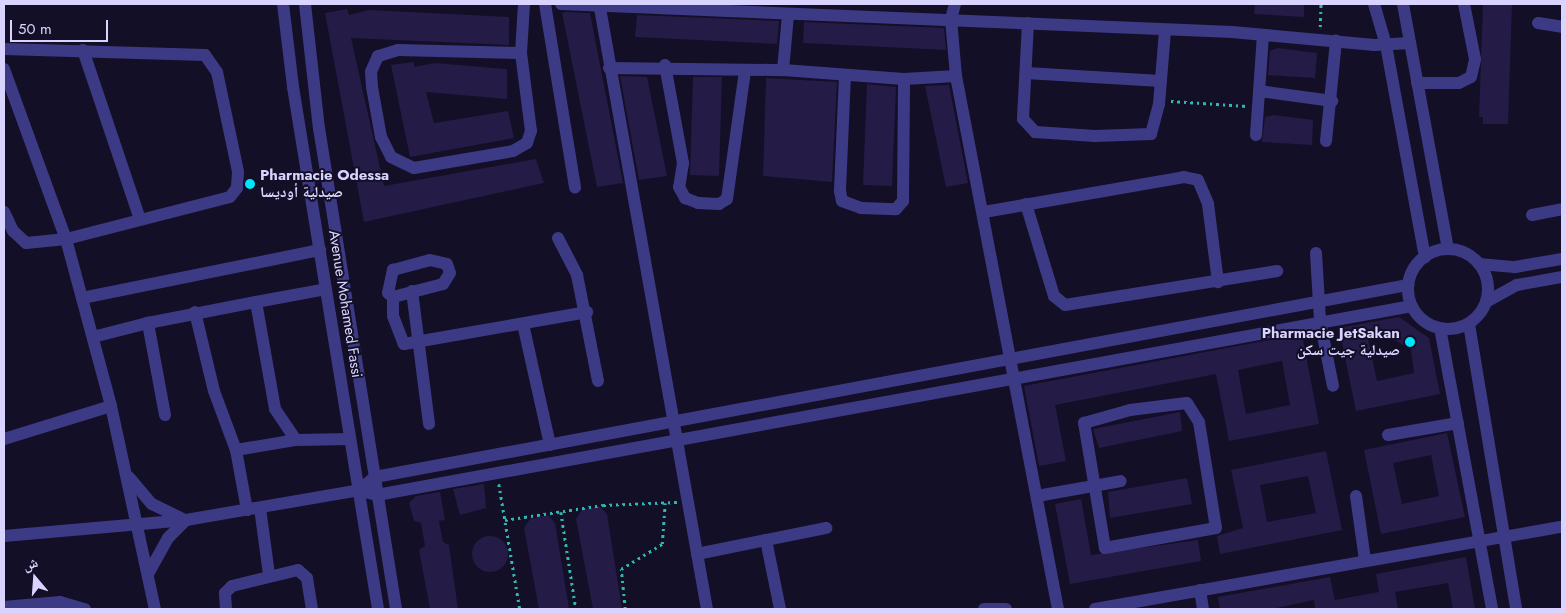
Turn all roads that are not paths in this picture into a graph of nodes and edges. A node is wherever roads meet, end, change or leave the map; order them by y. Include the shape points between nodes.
1 (283, 4) edge
2 (305, 4) edge
3 (524, 4) edge
4 (545, 4) edge
5 (561, 4) edge
6 (955, 4) edge
7 (1374, 4) edge
8 (1403, 4) edge
9 (1464, 4) edge
10 (598, 6) edge
11 (665, 6) edge
12 (855, 10) edge
13 (788, 15) junction
14 (950, 19) junction
15 (1028, 23) junction
16 (1538, 23) dead end
17 (1562, 27) edge
18 (1165, 31) junction
19 (1263, 35) junction
20 (1336, 40) junction
21 (1410, 43) junction
22 (1386, 44) junction
23 (4, 49) edge
24 (83, 50) junction
25 (521, 53) junction
26 (665, 65) junction
27 (609, 68) junction
28 (4, 69) edge
29 (783, 70) junction
30 (745, 71) junction
31 (1026, 73) junction
32 (845, 74) junction
33 (956, 76) junction
34 (904, 79) junction
35 (1161, 81) junction
36 (1417, 83) junction
37 (1260, 91) junction
38 (1332, 101) junction
39 (1256, 135) dead end
40 (1326, 140) dead end
41 (575, 188) dead end
42 (1026, 204) junction
43 (1562, 210) edge
44 (4, 212) edge
45 (984, 212) junction
46 (1532, 215) dead end
47 (140, 219) junction
48 (558, 238) dead end
49 (66, 239) junction
50 (1448, 249) junction
51 (320, 250) junction
52 (1316, 253) dead end
53 (1425, 257) junction
54 (1562, 259) edge
55 (1479, 264) junction
56 (1277, 271) dead end
57 (1562, 277) edge
58 (1218, 282) junction
59 (1408, 285) junction
60 (326, 288) junction
61 (412, 291) junction
62 (393, 297) junction
63 (82, 298) junction
64 (1320, 301) junction
65 (256, 302) junction
66 (1486, 302) junction
67 (1412, 306) junction
68 (195, 312) junction
69 (587, 312) junction
70 (1320, 321) junction
71 (148, 323) junction
72 (523, 324) junction
73 (1469, 324) junction
74 (1440, 328) junction
75 (92, 337) junction
76 (416, 342) junction
77 (1012, 359) junction
78 (1016, 378) junction
79 (598, 380) dead end
80 (1333, 386) dead end
81 (110, 406) junction
82 (165, 415) dead end
83 (674, 423) junction
84 (1458, 423) junction
85 (429, 424) dead end
86 (1388, 435) dead end
87 (4, 439) edge
88 (350, 439) junction
89 (296, 440) junction
90 (677, 440) junction
91 (546, 446) junction
92 (236, 450) junction
93 (126, 474) junction
94 (375, 477) junction
95 (1121, 481) dead end
96 (1092, 487) junction
97 (359, 490) junction
98 (377, 495) junction
99 (1037, 496) junction
100 (1356, 496) dead end
101 (254, 509) junction
102 (186, 520) junction
103 (138, 525) junction
104 (1562, 527) edge
105 (826, 528) dead end
106 (4, 536) edge
107 (1502, 538) junction
108 (766, 540) junction
109 (1481, 542) junction
110 (697, 554) junction
111 (1366, 560) junction
112 (148, 574) junction
113 (269, 575) junction
114 (1200, 590) junction
115 (4, 607) edge
116 (84, 609) edge
117 (155, 609) edge
118 (226, 609) edge
119 (312, 609) edge
120 (378, 609) edge
121 (396, 609) edge
122 (707, 609) edge
123 (780, 609) edge
124 (984, 609) edge
125 (1006, 609) edge
126 (1058, 609) edge
127 (1095, 609) edge
128 (1204, 609) edge
129 (1492, 609) edge
130 (1516, 609) edge

1 - 51 street, Avenue Mohamed Fassi
2 - 94 street, Avenue Mohamed Fassi via 319,128
3 - 25 street
4 - 41 street
5 - 10 street
6 - 14 street
7 - 22 street
8 - 21 street
9 - 36 street via 1475,60 1471,77 1459,82
10 - 11 street
10 - 27 street
11 - 13 street
12 - 13 street
12 - 14 street
13 - 29 street
14 - 15 street
14 - 33 street
15 - 18 street
15 - 31 street
16 - 17 street
18 - 19 street
18 - 35 street
19 - 20 street
19 - 37 street
20 - 22 street
20 - 38 street
21 - 22 street
21 - 36 street
22 - 53 street
23 - 24 street
24 - 47 street
24 - 47 street via 194,52 211,59 217,72 236,159 235,193
25 - 25 street via 530,113 527,143 513,151 414,168 391,157 381,137 372,87 371,72 378,56 398,50
26 - 27 street
26 - 30 street
26 - 30 street via 683,163 679,187 685,198 698,203 719,204 728,199
27 - 83 street
28 - 49 street
29 - 30 street
29 - 32 street
31 - 35 street
31 - 35 street via 1022,112 1035,132 1145,136 1154,129
32 - 34 street
32 - 34 street via 840,191 842,201 868,208 896,209 903,201
33 - 34 street
33 - 45 street
36 - 50 street
37 - 38 street
37 - 39 street
38 - 40 street
42 - 45 street
42 - 58 street via 1054,296 1065,305
42 - 58 street via 1184,177 1198,180 1208,204
43 - 46 street
44 - 49 street via 16,236 26,244
45 - 77 street
47 - 49 street
48 - 69 street via 577,275
49 - 63 street
50 - 53 street
50 - 55 street
51 - 60 street, Avenue Mohamed Fassi
51 - 63 street
52 - 64 street
53 - 59 street
54 - 55 street via 1515,267
55 - 66 street via 1488,288
56 - 58 street
57 - 66 street via 1517,285
59 - 64 street
59 - 67 street
60 - 65 street
60 - 88 street, Avenue Mohamed Fassi
61 - 62 street
61 - 62 street via 443,284 450,273 447,264 430,260 393,270 388,293
61 - 76 street
62 - 76 street via 398,334 404,344
63 - 75 street
64 - 70 street
64 - 77 street
65 - 68 street
65 - 89 street via 275,409
66 - 73 street
67 - 70 street
67 - 74 street via 1418,316
68 - 71 street
68 - 92 street via 214,391
69 - 72 street
69 - 79 street
70 - 78 street
70 - 80 street
71 - 75 street
71 - 82 street
72 - 76 street
72 - 91 street
73 - 74 street
73 - 107 street
74 - 84 street
75 - 81 street
76 - 85 street
77 - 78 street
77 - 83 street
78 - 90 street
78 - 99 street
81 - 87 street
81 - 93 street
83 - 90 street
83 - 91 street
84 - 86 street
84 - 109 street
88 - 89 street
88 - 97 street, Avenue Mohamed Fassi
89 - 92 street
90 - 98 street
90 - 110 street
91 - 94 street
92 - 101 street
93 - 102 street via 152,504
93 - 103 street
94 - 97 street
94 - 98 street, Avenue Mohamed Fassi
95 - 96 street
96 - 96 street via 1086,421 1187,403 1199,422 1217,526 1186,536 1107,548
96 - 99 street
97 - 98 street
97 - 101 street
97 - 120 street, Avenue Mohamed Fassi
98 - 121 street, Avenue Mohamed Fassi
99 - 126 street
100 - 111 street
101 - 102 street
101 - 113 street
102 - 103 street
102 - 112 street via 163,545
103 - 106 street
103 - 112 street
104 - 107 street
105 - 108 street
107 - 109 street
107 - 130 street
108 - 110 street
108 - 123 street
109 - 111 street
109 - 129 street
110 - 122 street
111 - 114 street
112 - 117 street
113 - 118 street via 227,589
113 - 119 street via 302,571
114 - 127 street
114 - 128 street
115 - 116 street via 60,602
124 - 125 street

